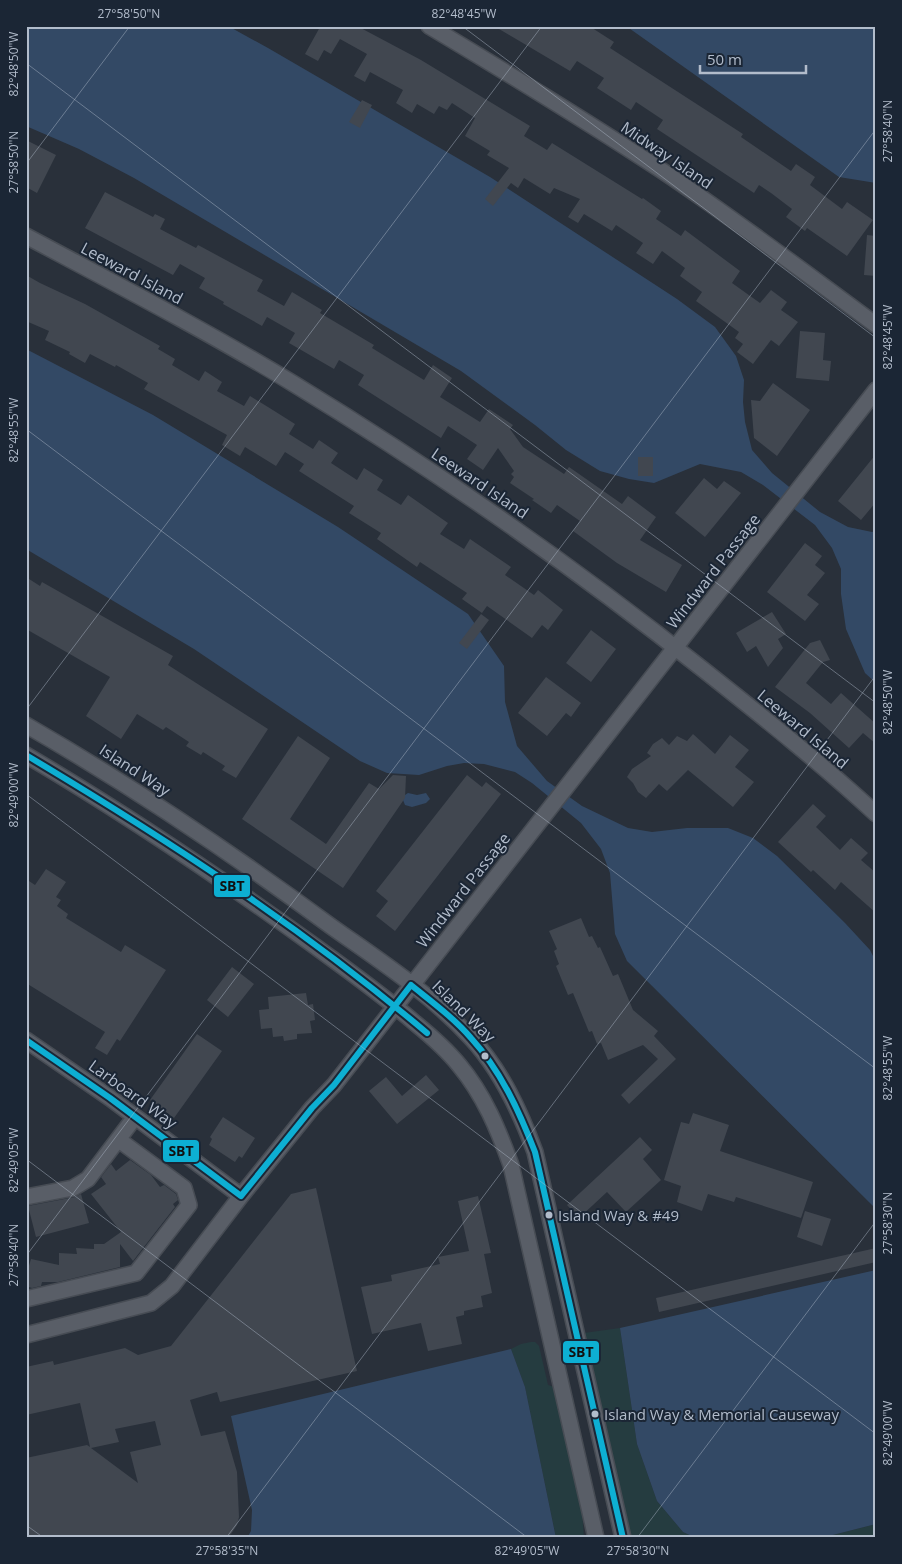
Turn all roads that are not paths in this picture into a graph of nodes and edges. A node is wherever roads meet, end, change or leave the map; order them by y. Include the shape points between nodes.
1 (429, 26) edge
2 (26, 236) edge
3 (876, 326) edge
4 (876, 390) edge
5 (675, 647) junction
6 (26, 725) edge
7 (26, 755) edge
8 (876, 814) edge
9 (411, 985) junction
10 (395, 1006) junction
11 (26, 1040) edge
12 (135, 1117) junction
13 (119, 1140) junction
14 (241, 1196) junction
15 (26, 1197) edge
16 (26, 1299) edge
17 (26, 1335) edge
18 (596, 1538) edge
19 (623, 1538) edge

1 - 3 street, Midway Island via 659,169
2 - 5 street, Leeward Island via 159,306 293,383 426,466 553,554
4 - 5 street, Windward Passage
5 - 8 street, Leeward Island
5 - 9 street, Windward Passage
6 - 9 street, Island Way via 144,796 258,873
7 - 10 street via 129,818 250,899
9 - 10 street, Windward Passage
9 - 19 street, Island Way via 440,1008 487,1057 524,1121 546,1194
10 - 14 street, Windward Passage
10 - 18 street via 459,1064 482,1096 498,1127 530,1240
11 - 12 street, Larboard Way
12 - 13 street
12 - 14 street, Larboard Way
13 - 15 street via 88,1179 73,1188
13 - 16 street via 184,1188 189,1205 136,1273
14 - 17 street, Windward Passage via 182,1275 151,1303

